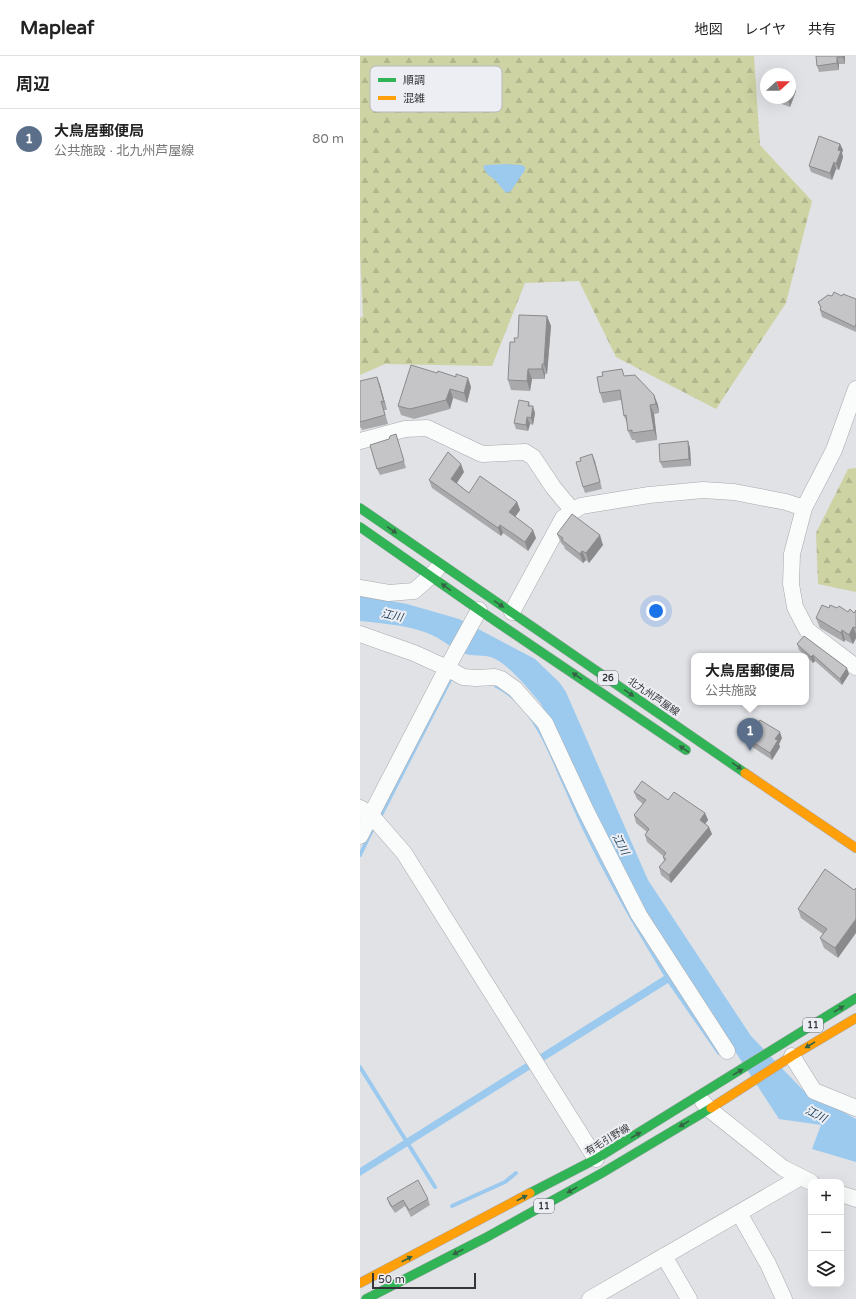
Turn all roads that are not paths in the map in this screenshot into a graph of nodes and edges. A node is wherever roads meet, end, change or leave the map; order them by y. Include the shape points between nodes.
1 (856, 389) edge
2 (360, 441) edge
3 (360, 508) edge
4 (804, 508) junction
5 (573, 511) junction
6 (360, 527) edge
7 (436, 570) junction
8 (360, 588) edge
9 (479, 610) junction
10 (512, 612) junction
11 (360, 634) edge
12 (856, 667) edge
13 (447, 668) junction
14 (694, 756) dead end
15 (365, 812) edge
16 (360, 836) edge
17 (856, 848) edge
18 (856, 998) edge
19 (856, 1018) edge
20 (727, 1051) dead end
21 (787, 1060) junction
22 (701, 1095) junction
23 (714, 1107) junction
24 (856, 1108) edge
25 (596, 1159) junction
26 (806, 1180) edge
27 (844, 1195) edge
28 (856, 1200) edge
29 (739, 1213) junction
30 (664, 1256) junction
31 (360, 1283) edge
32 (366, 1299) edge
33 (590, 1299) edge
34 (689, 1299) edge
35 (784, 1299) edge

1 - 4 street via 834,450
2 - 5 street via 405,428 428,428 482,454 525,452 533,457
3 -> 7 main road, 北九州芦屋線 / 26
4 - 5 street via 734,492 703,490 649,495 580,506
4 - 12 street via 792,554 790,584 795,607 807,630
5 - 10 street via 563,518
6 - 7 main road, 北九州芦屋線 / 26
7 - 8 street via 414,591 389,594
9 -> 7 main road, 北九州芦屋線 / 26
7 -> 10 main road, 北九州芦屋線 / 26
9 - 13 street
14 -> 9 main road, 北九州芦屋線 / 26
10 -> 17 main road, 北九州芦屋線 / 26
11 - 13 street
13 - 15 street
13 - 20 street via 463,677 501,679 516,689 545,723 639,915
15 - 16 street
15 - 25 street via 404,853
22 -> 18 main road, 有毛引野線 / 11
19 -> 21 main road, 11
21 - 23 main road, 11
21 - 24 street via 814,1090
22 - 23 street
25 -> 22 main road, 有毛引野線 / 11
23 - 26 street via 783,1168
23 -> 32 main road, 11 via 488,1237
31 -> 25 main road, 有毛引野線 / 11
26 - 29 street
27 - 28 street
29 - 30 street
29 - 35 street via 768,1264
30 - 33 street
30 - 34 street

